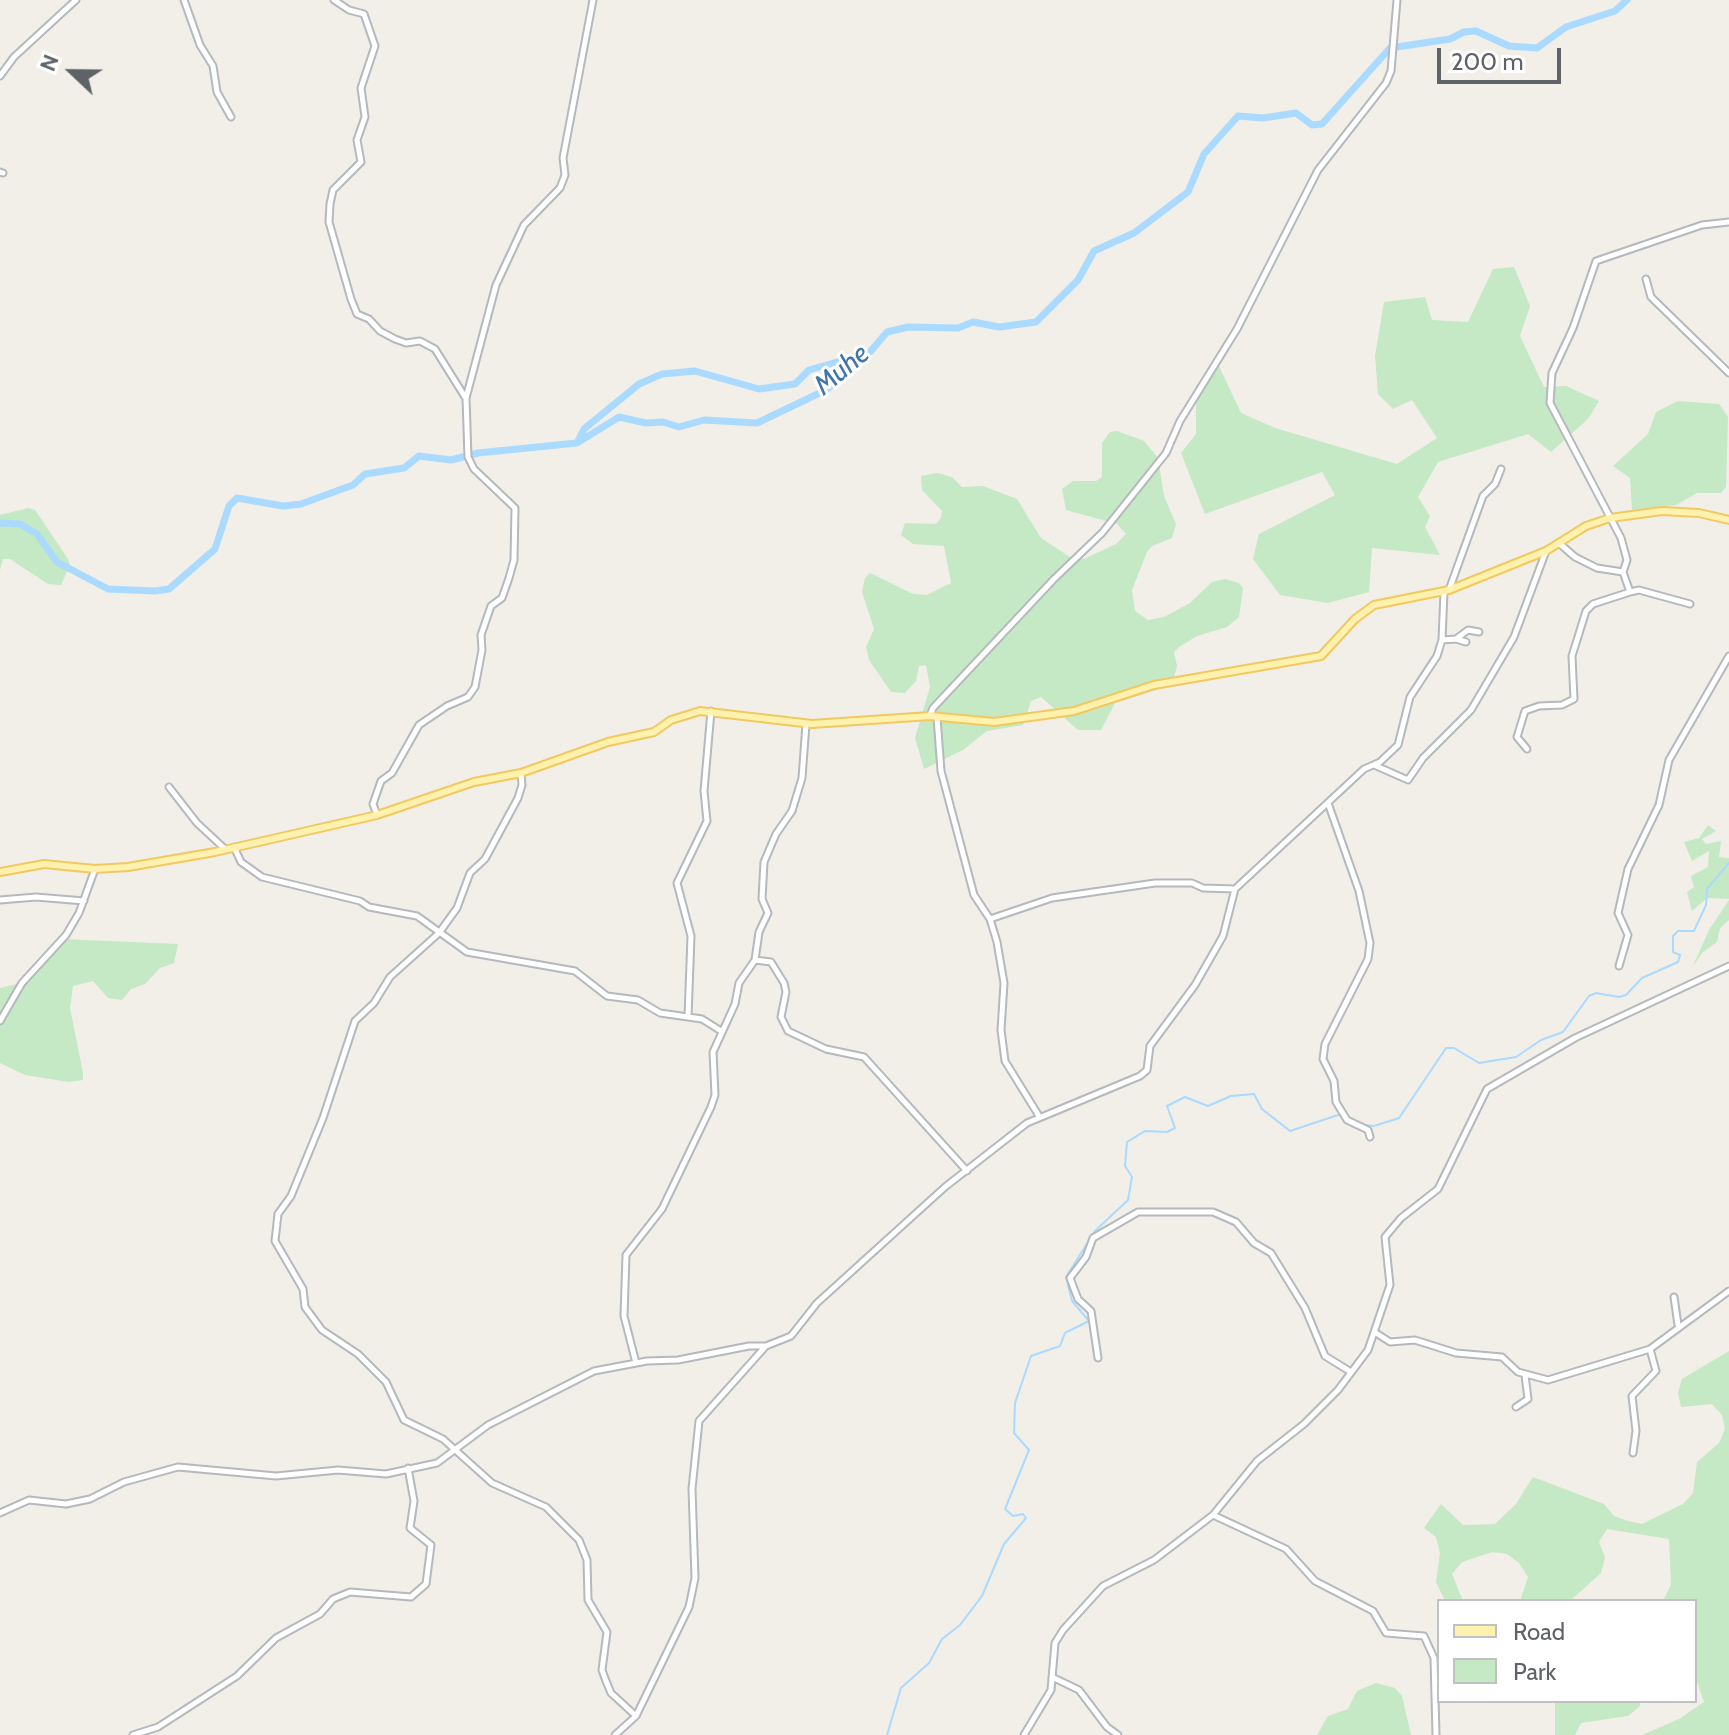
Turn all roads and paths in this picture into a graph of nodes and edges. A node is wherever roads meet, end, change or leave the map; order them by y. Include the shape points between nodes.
1 (76, 0) edge
2 (184, 0) edge
3 (334, 0) edge
4 (593, 0) edge
5 (1397, 0) edge
6 (0, 76) edge
7 (231, 117) dead end
8 (1729, 222) edge
9 (1646, 279) dead end
10 (1729, 373) edge
11 (466, 398) junction
12 (1501, 469) dead end
13 (1610, 518) junction
14 (1729, 520) edge
15 (1560, 544) junction
16 (1546, 551) junction
17 (1623, 572) junction
18 (1446, 591) junction
19 (1630, 592) junction
20 (1690, 604) dead end
21 (1479, 632) dead end
22 (1456, 639) junction
23 (1442, 640) junction
24 (1466, 642) dead end
25 (1729, 656) edge
26 (711, 711) junction
27 (933, 717) junction
28 (806, 724) junction
29 (1527, 749) dead end
30 (1373, 765) junction
31 (521, 773) junction
32 (169, 787) dead end
33 (1328, 803) junction
34 (377, 815) junction
35 (234, 847) junction
36 (225, 849) junction
37 (95, 869) junction
38 (0, 872) edge
39 (1235, 889) junction
40 (0, 900) edge
41 (84, 901) junction
42 (990, 919) junction
43 (439, 933) junction
44 (755, 960) junction
45 (1619, 966) dead end
46 (1729, 966) edge
47 (1636, 1001) dead end
48 (1637, 1009) junction
49 (688, 1017) junction
50 (0, 1021) edge
51 (721, 1031) junction
52 (1039, 1116) junction
53 (1370, 1137) dead end
54 (968, 1171) junction
55 (1729, 1291) edge
56 (1674, 1297) dead end
57 (1678, 1325) junction
58 (1376, 1333) junction
59 (766, 1346) junction
60 (1650, 1349) junction
61 (1098, 1358) dead end
62 (636, 1363) junction
63 (1351, 1372) junction
64 (1525, 1374) junction
65 (1516, 1407) dead end
66 (455, 1451) junction
67 (1633, 1453) dead end
68 (408, 1468) junction
69 (0, 1513) edge
70 (1213, 1515) junction
71 (1052, 1677) junction
72 (636, 1716) junction
73 (133, 1735) edge
74 (615, 1735) edge
75 (1024, 1735) edge
76 (1118, 1735) edge
77 (1436, 1735) edge

1 - 6 street
2 - 7 street
3 - 11 street via 364,14 375,46 361,88 361,162 333,190 330,204 329,222 351,299 357,314 388,335 435,349
4 - 11 street via 563,158 565,175 560,188 524,225 496,285
5 - 27 street via 1386,83 1318,170 1166,453 1102,533 933,708
8 - 13 street via 1702,225 1593,264 1554,367 1549,398
9 - 10 street via 1651,297
11 - 34 street via 468,454 474,469 515,508 514,560 506,589 491,606 481,635 475,687 468,697 419,725 392,773 381,781 373,804
12 - 18 street via 1483,496
13 - 14 main road via 1662,511
13 - 15 main road
13 - 17 street via 1624,549
15 - 16 main road
15 - 17 street via 1597,568
16 - 18 main road
16 - 30 street via 1514,637 1471,710 1408,780
17 - 19 street
18 - 23 street
18 - 27 main road via 1374,605 1321,656 1154,685 1032,719
19 - 20 street
19 - 29 street via 1586,611 1572,656 1574,699 1525,711 1517,737
21 - 22 street via 1468,630
22 - 23 street
22 - 24 street
23 - 30 street via 1410,697 1398,745
25 - 45 street via 1669,760 1659,805 1628,869 1618,913 1628,935
26 - 28 main road
26 - 31 main road via 687,713 654,732 597,745
26 - 49 street via 704,791 707,821 677,883 691,936
27 - 28 main road
27 - 42 street via 941,771 974,895
28 - 44 street via 804,765 792,811 764,862 762,899 768,913
30 - 33 street
31 - 34 main road via 474,782
31 - 43 street via 518,798
32 - 36 street
33 - 39 street
33 - 53 street via 1359,891 1370,943 1368,959 1325,1044 1323,1059 1334,1081 1336,1102 1347,1120 1368,1130
34 - 35 main road
35 - 36 main road
35 - 43 street via 241,862 262,877 417,916
36 - 37 main road
37 - 38 main road via 44,864
37 - 41 street
39 - 42 street via 1155,883 1052,898
39 - 52 street via 1223,936 1150,1046 1147,1070
40 - 41 street
41 - 50 street via 66,935 22,983
42 - 52 street via 1004,983 1005,1061
43 - 49 street via 467,952 575,971 607,996
43 - 66 street via 390,977 355,1021 323,1118 291,1196 278,1214 275,1241 303,1289 305,1307 322,1330 358,1354 386,1382 404,1420 443,1439
44 - 51 street via 739,983
44 - 54 street via 771,962 784,983 781,1017 788,1031 826,1049 864,1057
46 - 48 street
47 - 48 street
48 - 58 street via 1529,1062 1485,1092 1438,1189 1385,1237 1390,1285
49 - 51 street
51 - 62 street via 713,1052 711,1107 662,1209 626,1255 624,1316
52 - 54 street
54 - 59 street via 817,1303 791,1336
55 - 57 street
56 - 57 street
57 - 60 street
58 - 63 street
58 - 64 street via 1390,1342 1415,1340 1456,1353 1502,1357
59 - 62 street
59 - 72 street via 699,1421 692,1489 695,1578 689,1607
60 - 64 street via 1552,1379
60 - 67 street via 1656,1371 1632,1396
61 - 63 street via 1091,1311 1078,1299 1070,1278 1093,1238 1138,1212 1213,1212 1236,1222 1271,1253 1305,1308 1325,1356
62 - 66 street via 594,1371 557,1387 488,1425
63 - 70 street via 1304,1424 1257,1461
64 - 65 street via 1528,1399
66 - 68 street via 437,1463
66 - 72 street via 492,1483 554,1513 579,1540 587,1560 588,1600 607,1632 602,1670 611,1693
68 - 69 street via 386,1474 338,1470 276,1476 178,1467 124,1482 90,1499 66,1504 29,1500
68 - 73 street via 414,1501 410,1528 431,1545 426,1584 411,1597 350,1592 333,1599 320,1614 276,1638 237,1676 158,1727
70 - 71 street via 1154,1560 1103,1586 1055,1643
70 - 77 street via 1286,1549 1315,1581 1373,1611 1386,1633 1424,1636 1434,1658
71 - 75 street via 1051,1690
71 - 76 street via 1079,1690
72 - 74 street

